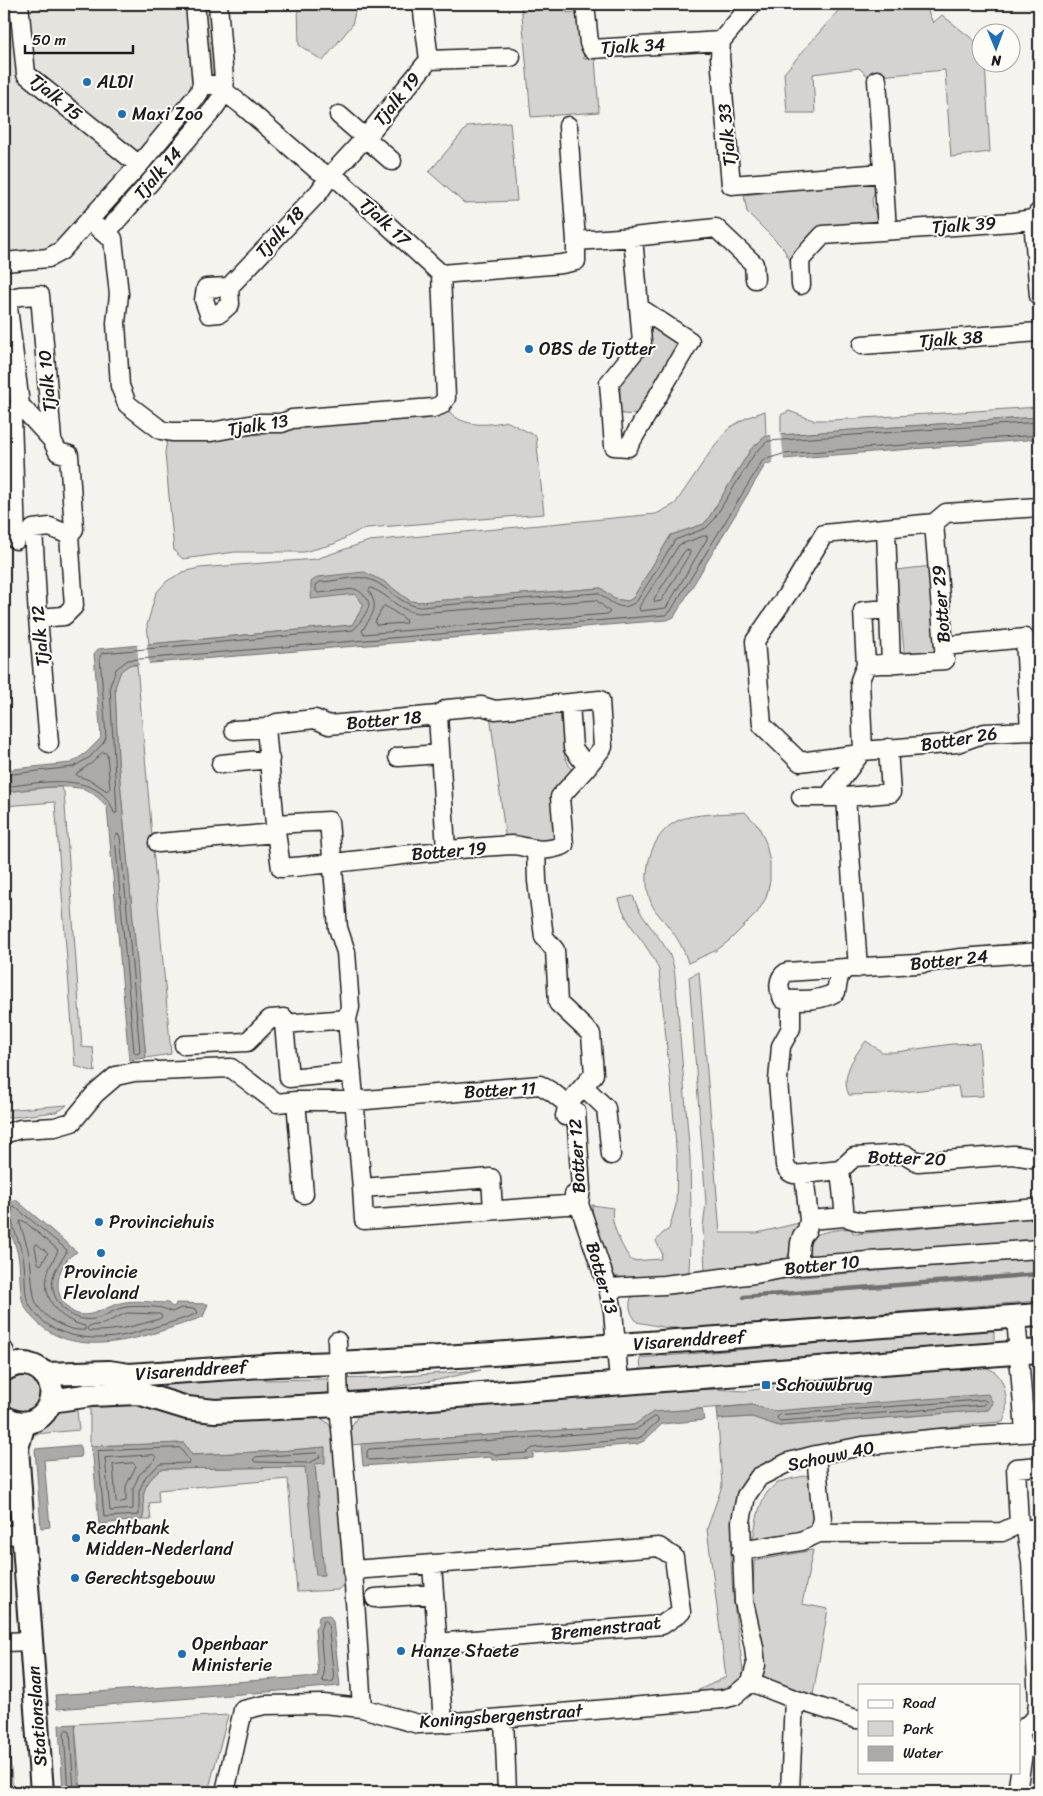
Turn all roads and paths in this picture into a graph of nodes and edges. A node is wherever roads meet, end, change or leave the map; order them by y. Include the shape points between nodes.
1 (19, 4) edge
2 (195, 4) edge
3 (218, 4) edge
4 (422, 4) edge
5 (585, 4) edge
6 (752, 4) edge
7 (721, 41) junction
8 (511, 57) dead end
9 (429, 60) junction
10 (877, 80) dead end
11 (202, 84) junction
12 (224, 92) junction
13 (339, 115) dead end
14 (568, 126) dead end
15 (366, 137) junction
16 (392, 161) dead end
17 (139, 165) junction
18 (883, 173) junction
19 (330, 176) junction
20 (1036, 216) edge
21 (88, 218) junction
22 (887, 230) junction
23 (105, 234) junction
24 (633, 237) junction
25 (576, 241) junction
26 (4, 262) edge
27 (441, 274) junction
28 (755, 279) dead end
29 (801, 285) dead end
30 (229, 287) dead end
31 (1039, 296) edge
32 (640, 308) junction
33 (1039, 332) edge
34 (862, 345) dead end
35 (20, 405) junction
36 (613, 419) junction
37 (644, 421) junction
38 (52, 440) junction
39 (1039, 508) edge
40 (934, 523) junction
41 (886, 529) junction
42 (33, 535) junction
43 (69, 535) junction
44 (10, 541) edge
45 (889, 609) junction
46 (38, 618) junction
47 (1032, 637) edge
48 (944, 646) junction
49 (891, 664) junction
50 (866, 665) junction
51 (570, 703) junction
52 (438, 715) junction
53 (266, 728) junction
54 (234, 730) dead end
55 (1035, 731) edge
56 (49, 743) dead end
57 (888, 748) junction
58 (861, 753) junction
59 (440, 754) junction
60 (398, 757) dead end
61 (270, 759) junction
62 (221, 764) dead end
63 (587, 768) junction
64 (801, 797) dead end
65 (837, 797) junction
66 (276, 829) junction
67 (158, 843) dead end
68 (536, 849) junction
69 (446, 850) junction
70 (333, 864) junction
71 (1039, 952) edge
72 (852, 968) junction
73 (791, 1000) junction
74 (348, 1018) junction
75 (284, 1024) junction
76 (184, 1045) dead end
77 (352, 1072) junction
78 (584, 1087) junction
79 (296, 1101) junction
80 (355, 1101) junction
81 (568, 1104) junction
82 (4, 1134) edge
83 (611, 1155) dead end
84 (1039, 1159) edge
85 (840, 1170) junction
86 (804, 1174) junction
87 (362, 1188) junction
88 (304, 1194) dead end
89 (579, 1204) junction
90 (1039, 1208) edge
91 (493, 1210) junction
92 (845, 1217) junction
93 (809, 1220) junction
94 (1038, 1248) edge
95 (798, 1266) junction
96 (608, 1288) junction
97 (1039, 1315) edge
98 (1016, 1318) junction
99 (337, 1341) dead end
100 (616, 1345) junction
101 (1029, 1352) edge
102 (6, 1362) edge
103 (338, 1363) junction
104 (44, 1374) junction
105 (619, 1382) junction
106 (51, 1401) junction
107 (339, 1405) junction
108 (9, 1422) edge
109 (1032, 1432) edge
110 (4, 1450) edge
111 (816, 1455) junction
112 (1039, 1466) edge
113 (1028, 1527) edge
114 (819, 1533) junction
115 (12, 1534) edge
116 (741, 1551) junction
117 (432, 1564) junction
118 (353, 1570) junction
119 (434, 1594) junction
120 (375, 1598) dead end
121 (18, 1641) edge
122 (436, 1643) junction
123 (751, 1682) junction
124 (794, 1699) junction
125 (362, 1708) junction
126 (504, 1719) junction
127 (858, 1719) edge
128 (443, 1723) junction
129 (1026, 1738) edge
130 (29, 1792) edge
131 (42, 1792) edge
132 (225, 1792) edge
133 (507, 1792) edge
134 (790, 1792) edge
135 (1017, 1792) edge

1 - 17 street, Tjalk 15 via 26,74
2 - 11 street
3 - 12 street
4 - 9 street, Tjalk 19
5 - 7 street, Tjalk 34 via 592,49
6 - 7 street
7 - 18 street, Tjalk 33 via 731,185
8 - 9 street, Tjalk 19
9 - 15 street, Tjalk 19
10 - 18 street
11 - 12 street, Tjalk 17 via 215,85
11 - 17 street, Tjalk 14 via 199,93
12 - 19 street, Tjalk 17 via 316,169
12 - 23 street, Tjalk 14 via 212,111
13 - 15 street, Tjalk 19
14 - 25 street
15 - 16 street, Tjalk 19
15 - 19 street, Tjalk 19
17 - 21 street, Tjalk 14
18 - 22 street
19 - 27 street, Tjalk 17 via 341,182
19 - 30 street, Tjalk 18
20 - 22 street, Tjalk 39 via 1013,222
20 - 31 street
21 - 23 street
21 - 26 street, Tjalk 14 via 61,251 48,258
22 - 29 street, Tjalk 39 via 823,235 800,260
23 - 27 street, Tjalk 13 via 113,239 116,255 120,386 127,404 161,430 172,432 211,432 292,419 441,405 446,398
24 - 25 street
24 - 28 street via 716,228 754,264
24 - 32 street
25 - 27 street via 576,261
32 - 36 street via 642,342 610,383
32 - 37 street via 690,341
33 - 34 street, Tjalk 38
35 - 38 street, Tjalk 10
35 - 38 street, Tjalk 10 via 7,299 20,293 40,295
35 - 44 street, Tjalk 10 via 12,417
36 - 37 street via 636,423
36 - 37 street via 614,446 628,447
38 - 43 street via 58,452 69,455 74,529
39 - 40 street via 946,513
40 - 41 street
40 - 48 street, Botter 29
41 - 45 street
41 - 58 street, Botter 26 via 824,534 755,641 762,725 800,762
42 - 43 street, Tjalk 10 via 50,527
42 - 44 street, Tjalk 10
42 - 46 street, Tjalk 12
43 - 46 street via 74,606 64,616
45 - 49 street
45 - 50 street via 863,611
46 - 56 street, Tjalk 12
47 - 48 street
47 - 55 street
48 - 49 street, Botter 29 via 945,660
49 - 50 street, Botter 29
50 - 58 street via 860,680
51 - 52 street, Botter 18 via 495,710 482,706 447,709
51 - 63 street via 573,748
51 - 63 street, Botter 18 via 600,700 603,747
52 - 53 street, Botter 18 via 329,725 316,719 277,723
52 - 59 street, Botter 18
53 - 54 street
53 - 61 street, Botter 19
55 - 57 street, Botter 26 via 985,733 957,743
57 - 58 street, Botter 26
57 - 65 street via 891,793
58 - 65 street
59 - 60 street
59 - 69 street, Botter 18
61 - 62 street
61 - 66 street, Botter 19
63 - 68 street, Botter 19 via 560,797 564,845 551,850
64 - 65 street
65 - 72 street via 852,903
66 - 67 street
66 - 70 street, Botter 19 via 281,868
66 - 70 street via 329,821
68 - 69 street, Botter 19 via 514,845
68 - 78 street, Botter 12 via 544,937 554,950 558,1003 591,1034 594,1074
69 - 70 street, Botter 19
70 - 74 street via 340,935 346,952
71 - 72 street, Botter 24
72 - 73 street via 839,976 836,992 826,998
72 - 73 street, Botter 24 via 787,972 779,981 780,992 783,999
73 - 86 street via 791,1028 781,1046 778,1081 785,1165 794,1175
74 - 75 street
74 - 77 street
75 - 76 street via 284,1018 270,1019 247,1042
75 - 77 street via 289,1078
77 - 80 street
78 - 81 street, Botter 12
78 - 83 street, Botter 12 via 606,1108
79 - 80 street, Botter 11
79 - 82 street, Botter 11 via 276,1103 231,1068 134,1072 116,1076 72,1122
79 - 88 street
80 - 81 street, Botter 11 via 540,1085
80 - 87 street
81 - 89 street, Botter 12 via 576,1111
84 - 85 street, Botter 20 via 1013,1155 918,1162 905,1154 854,1157
85 - 86 street, Botter 20
85 - 92 street
86 - 93 street
87 - 91 street via 490,1178
87 - 91 street via 364,1220
89 - 91 street
89 - 96 street, Botter 13
90 - 92 street via 861,1222
92 - 93 street
93 - 95 street via 800,1243
94 - 95 street, Botter 10
95 - 96 street, Botter 10 via 664,1285
96 - 100 street, Botter 13 via 614,1311
97 - 98 main road, Visarenddreef
98 - 100 main road, Visarenddreef
98 - 101 street
99 - 103 street
100 - 103 main road, Visarenddreef
100 - 105 street, Botter 13
101 - 105 main road, Visarenddreef
101 - 109 street
102 - 104 main road via 28,1364
103 - 104 main road, Visarenddreef via 129,1375 108,1372
103 - 107 street
104 - 106 main road via 50,1382
105 - 107 main road, Visarenddreef
106 - 107 main road, Visarenddreef via 138,1393 187,1408 215,1411
106 - 108 main road via 41,1417 33,1421
107 - 118 street
108 - 115 main road via 17,1448
109 - 111 street, Schouw 40 via 864,1446
110 - 115 main road
111 - 114 street via 822,1519
111 - 116 street, Schouw 40 via 789,1462 759,1477 746,1496 741,1522
112 - 113 street via 1016,1468
113 - 114 street via 1002,1532
113 - 129 street via 1038,1703 1036,1718
114 - 116 street via 801,1540
115 - 121 main road
116 - 123 street, Schouw 40 via 744,1602 756,1665
117 - 118 street, Bremenstraat
117 - 119 street
117 - 122 street, Bremenstraat via 659,1547 674,1557 681,1612 662,1625
118 - 125 street
119 - 120 street
119 - 122 street
121 - 130 main road, Stationslaan
121 - 131 main road, Stationslaan
122 - 128 street
123 - 124 street
123 - 126 street, Koningsbergenstraat via 734,1696 723,1699
124 - 127 street
124 - 134 street
125 - 128 street, Koningsbergenstraat via 418,1724
125 - 132 street, Koningsbergenstraat via 324,1704 265,1705 242,1710
126 - 128 street, Koningsbergenstraat
126 - 133 street
129 - 135 street

